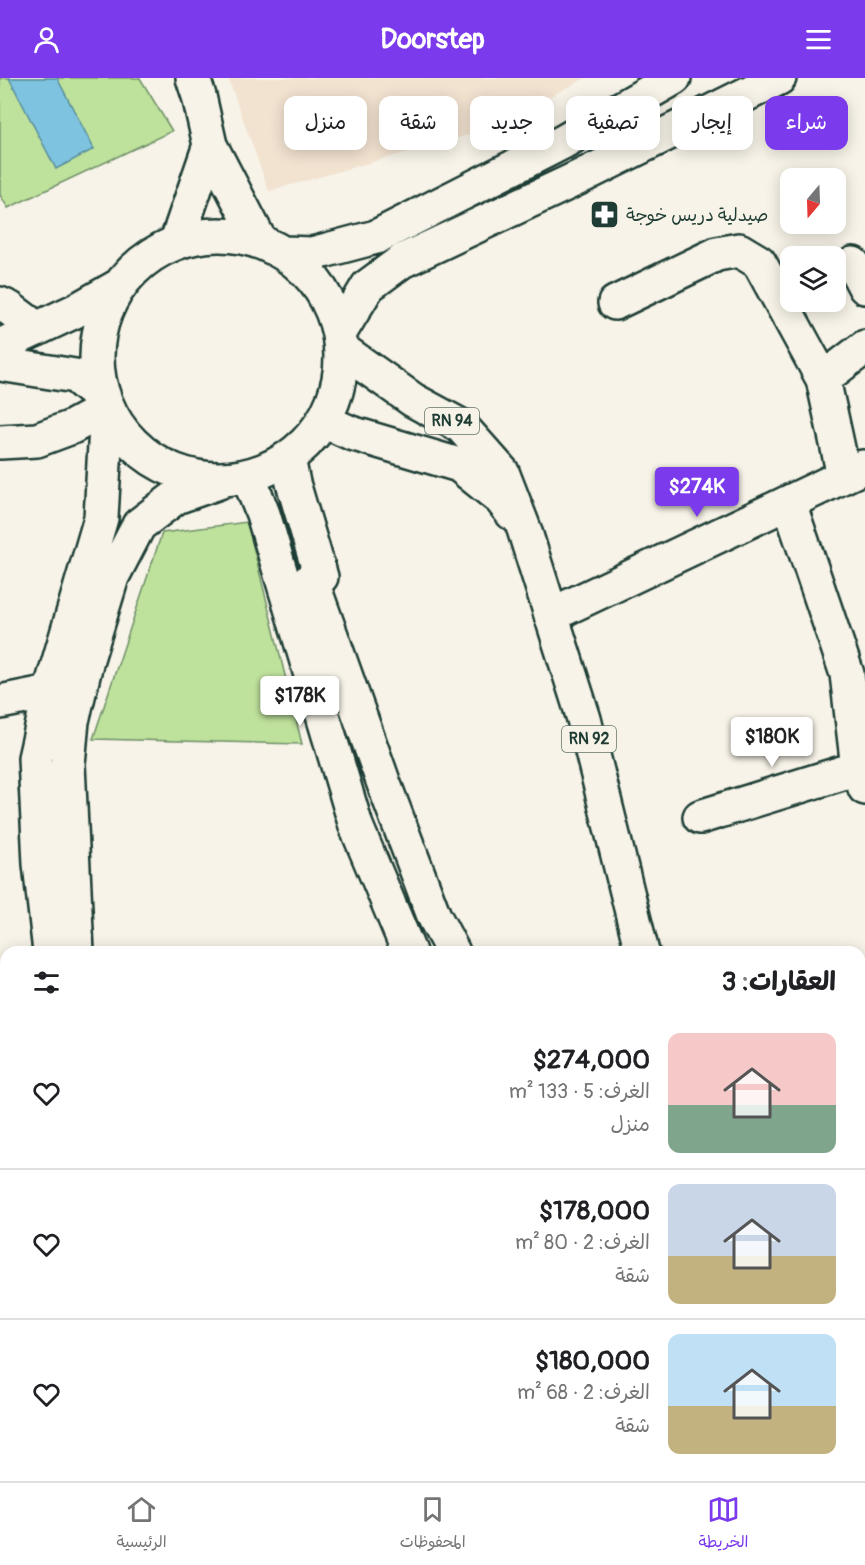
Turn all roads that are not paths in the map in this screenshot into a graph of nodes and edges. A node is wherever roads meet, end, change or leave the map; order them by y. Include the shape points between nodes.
1 (193, 78) edge
2 (674, 78) edge
3 (779, 78) edge
4 (210, 146) junction
5 (177, 241) junction
6 (272, 247) junction
7 (117, 287) junction
8 (615, 303) dead end
9 (0, 304) edge
10 (37, 329) junction
11 (340, 342) junction
12 (0, 346) edge
13 (865, 347) edge
14 (0, 364) edge
15 (823, 379) junction
16 (105, 404) junction
17 (324, 421) junction
18 (0, 442) edge
19 (288, 458) junction
20 (854, 471) edge
21 (238, 478) junction
22 (789, 502) junction
23 (524, 529) junction
24 (551, 615) junction
25 (50, 692) junction
26 (4, 696) edge
27 (862, 778) edge
28 (700, 817) dead end
29 (63, 946) edge
30 (406, 946) edge
31 (450, 946) edge
32 (641, 946) edge

1 - 4 main road
2 - 6 main road via 563,142 376,237 312,254
3 - 11 main road via 402,261 368,286
4 - 5 main road
4 - 6 main road
5 - 6 main road via 233,235
5 - 7 main road via 143,259
6 - 11 main road via 304,268 320,288 332,310
7 - 10 main road
7 - 16 main road via 100,322 95,361
8 - 15 main road via 717,254 739,250 759,262
9 - 10 main road
10 - 12 main road
11 - 17 main road via 338,387
11 - 23 main road, RN 94 via 413,400 461,426 502,472
13 - 15 main road
14 - 16 main road via 75,376
15 - 20 main road
16 - 18 main road via 72,427 37,440
16 - 21 main road via 128,439 156,463 191,476
16 - 25 main road via 100,518
17 - 19 main road
17 - 23 main road, RN 94 via 351,433 459,465 501,499
19 - 21 main road via 269,469
19 - 31 main road via 321,577 311,579 434,916
20 - 22 main road
21 - 29 main road via 176,497 139,525 112,577 87,659 71,732
21 - 30 main road via 263,514 356,826
22 - 24 main road
22 - 27 main road via 847,674
23 - 24 main road, RN 92
24 - 32 main road, RN 92 via 584,719
25 - 26 main road
25 - 29 main road via 35,758 40,864
27 - 28 main road

